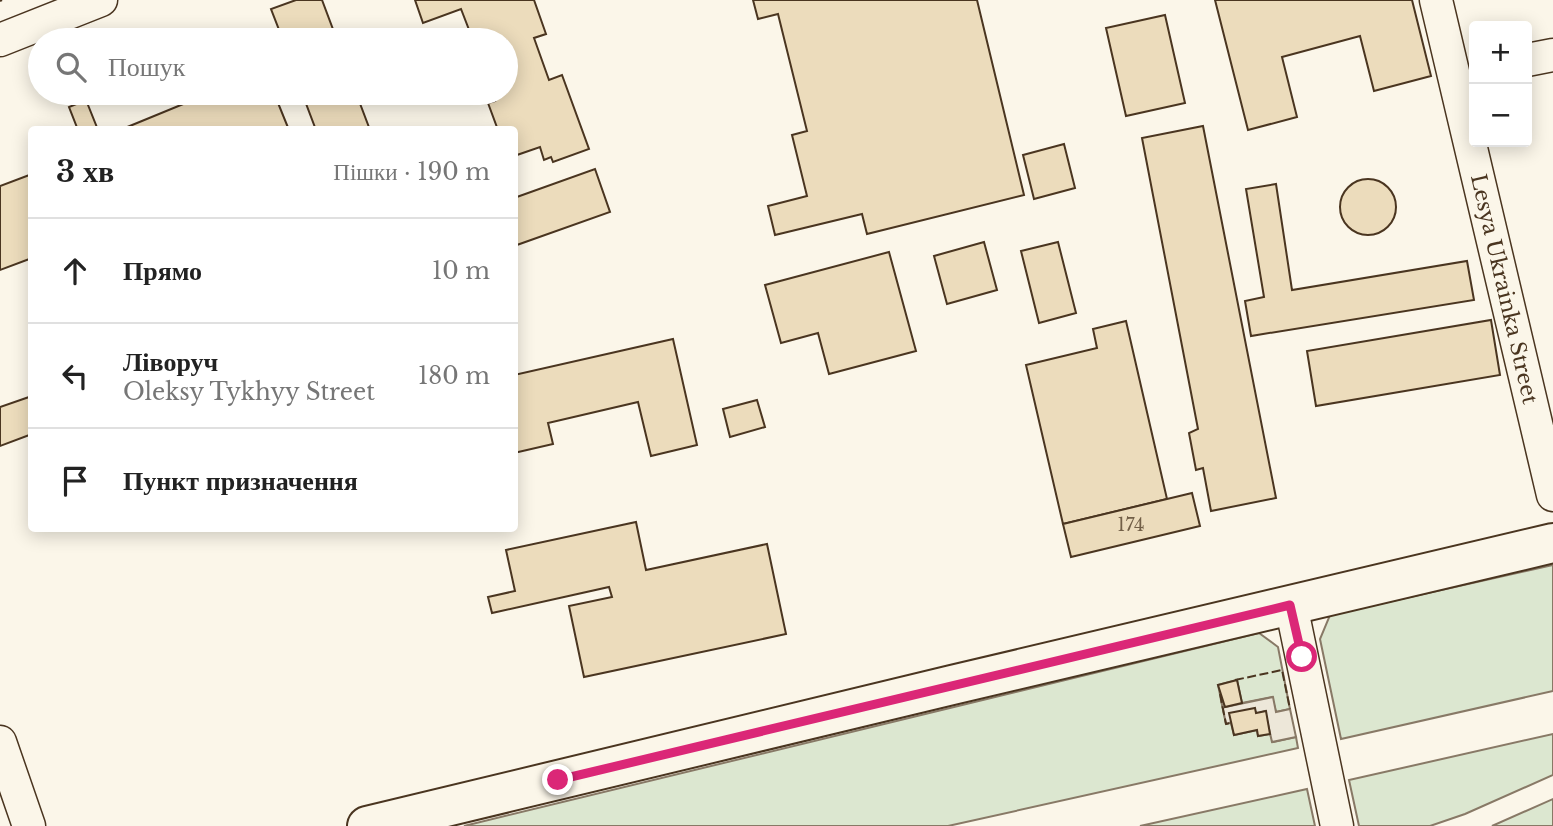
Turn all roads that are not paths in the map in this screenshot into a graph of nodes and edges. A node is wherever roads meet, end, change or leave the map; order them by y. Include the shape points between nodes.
1 (101, 0) edge
2 (1436, 0) edge
3 (30, 28) edge
4 (28, 29) edge
5 (0, 40) edge
6 (1553, 55) edge
7 (1532, 59) edge
8 (1463, 66) edge
9 (1553, 495) edge
10 (1553, 543) edge
11 (1290, 605) junction
12 (0, 742) edge
13 (29, 826) edge
14 (367, 826) edge
15 (1337, 826) edge

1 - 3 street
2 - 8 street, Lesya Ukrainka Street
4 - 5 street
6 - 7 street
8 - 9 street, Lesya Ukrainka Street
10 - 11 main road
11 - 14 main road
11 - 15 street
12 - 13 street

